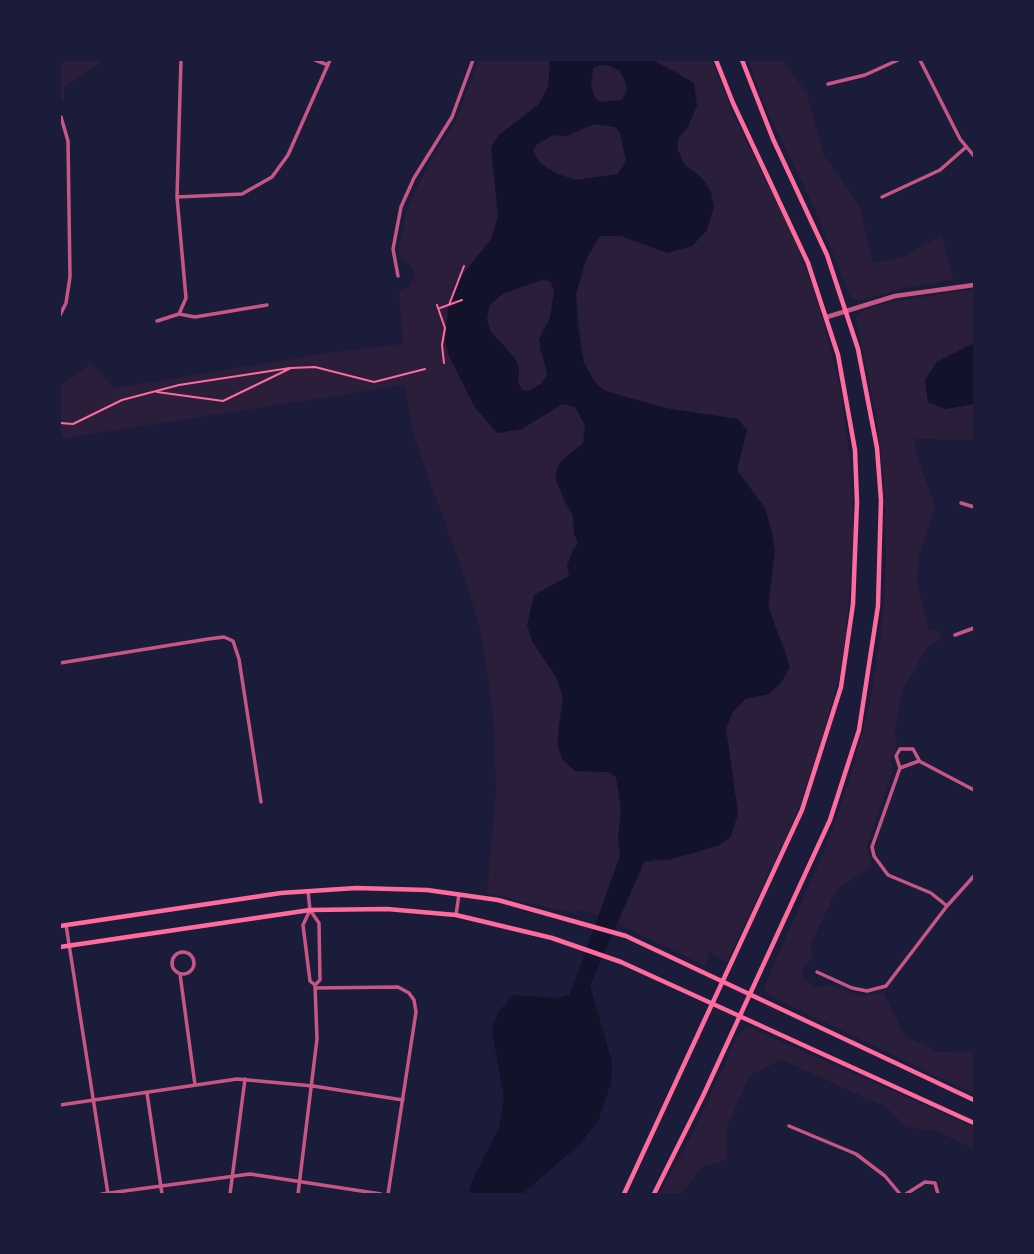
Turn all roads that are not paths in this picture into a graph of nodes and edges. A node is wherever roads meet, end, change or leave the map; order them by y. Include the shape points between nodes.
1 (181, 60) edge
2 (315, 60) edge
3 (330, 60) edge
4 (473, 60) edge
5 (716, 60) edge
6 (741, 60) edge
7 (898, 60) edge
8 (920, 60) edge
9 (328, 65) junction
10 (828, 84) dead end
11 (61, 117) edge
12 (965, 148) junction
13 (975, 156) edge
14 (177, 197) junction
15 (882, 197) dead end
16 (398, 276) dead end
17 (975, 285) edge
18 (267, 305) dead end
19 (847, 310) junction
20 (179, 314) junction
21 (60, 315) edge
22 (828, 317) junction
23 (157, 321) dead end
24 (961, 503) dead end
25 (975, 507) edge
26 (975, 628) edge
27 (955, 635) dead end
28 (60, 663) edge
29 (919, 761) junction
30 (900, 768) junction
31 (975, 790) edge
32 (261, 802) dead end
33 (975, 876) edge
34 (308, 891) junction
35 (459, 894) junction
36 (947, 906) junction
37 (310, 911) junction
38 (456, 915) junction
39 (66, 925) junction
40 (60, 926) edge
41 (69, 946) junction
42 (60, 947) edge
43 (817, 972) dead end
44 (180, 974) junction
45 (724, 980) junction
46 (315, 987) junction
47 (751, 993) junction
48 (713, 1004) junction
49 (740, 1017) junction
50 (245, 1079) junction
51 (195, 1085) junction
52 (313, 1086) junction
53 (146, 1093) junction
54 (93, 1099) junction
55 (403, 1100) junction
56 (975, 1100) edge
57 (60, 1105) edge
58 (975, 1123) edge
59 (789, 1126) dead end
60 (234, 1175) junction
61 (300, 1180) junction
62 (160, 1185) junction
63 (108, 1194) edge
64 (102, 1195) edge
65 (162, 1195) edge
66 (230, 1195) edge
67 (298, 1195) edge
68 (381, 1195) edge
69 (388, 1195) edge
70 (624, 1195) edge
71 (654, 1195) edge
72 (900, 1195) edge
73 (906, 1195) edge
74 (938, 1195) edge

1 - 14 street
2 - 9 street
3 - 9 street
4 - 16 street via 452,117 401,207 393,249
5 - 22 main road
6 - 19 main road via 828,255
7 - 10 street
8 - 12 street
9 - 14 street via 288,155 272,177 242,194
11 - 21 street via 68,141 70,277
12 - 13 street
12 - 15 street via 940,170
14 - 20 street via 186,298
17 - 19 street via 921,290
18 - 20 street via 195,317
19 - 22 street
19 - 47 main road via 877,448 881,552 874,649 845,779 813,861
20 - 23 street
22 - 45 main road via 848,396 855,450 858,502 849,645 832,722 802,810
24 - 25 street
26 - 27 street
28 - 32 street via 208,639 233,641
29 - 30 street
29 - 30 street via 913,749 904,748 897,754
29 - 31 street
30 - 36 street via 872,846 876,863 888,875 931,893
33 - 36 street
34 - 35 main road via 356,888
34 - 37 street
34 - 39 main road
35 - 38 street
35 - 45 main road via 575,919 626,936
36 - 43 street via 886,986 852,988
37 - 38 main road via 387,909
37 - 41 main road
37 - 46 street via 303,925 310,981
37 - 46 street via 319,923 320,980
38 - 48 main road via 568,943
39 - 40 main road
39 - 41 street
41 - 42 main road
41 - 54 street
44 - 44 street via 193,969 194,959 186,953 177,954 172,962
44 - 51 street
45 - 47 main road
45 - 48 main road
46 - 52 street
46 - 55 street via 398,987 412,996 416,1012
47 - 49 main road
47 - 56 main road
48 - 49 main road
48 - 70 main road
49 - 58 main road
49 - 71 main road
50 - 51 street
50 - 52 street
50 - 60 street
51 - 53 street
52 - 55 street
52 - 61 street
53 - 54 street
53 - 62 street
54 - 57 street
54 - 63 street
55 - 69 street
59 - 72 street via 856,1154 885,1176
60 - 61 street
60 - 62 street
60 - 66 street
61 - 67 street
61 - 68 street
62 - 63 street
62 - 65 street
63 - 64 street
73 - 74 street via 925,1182 935,1183

